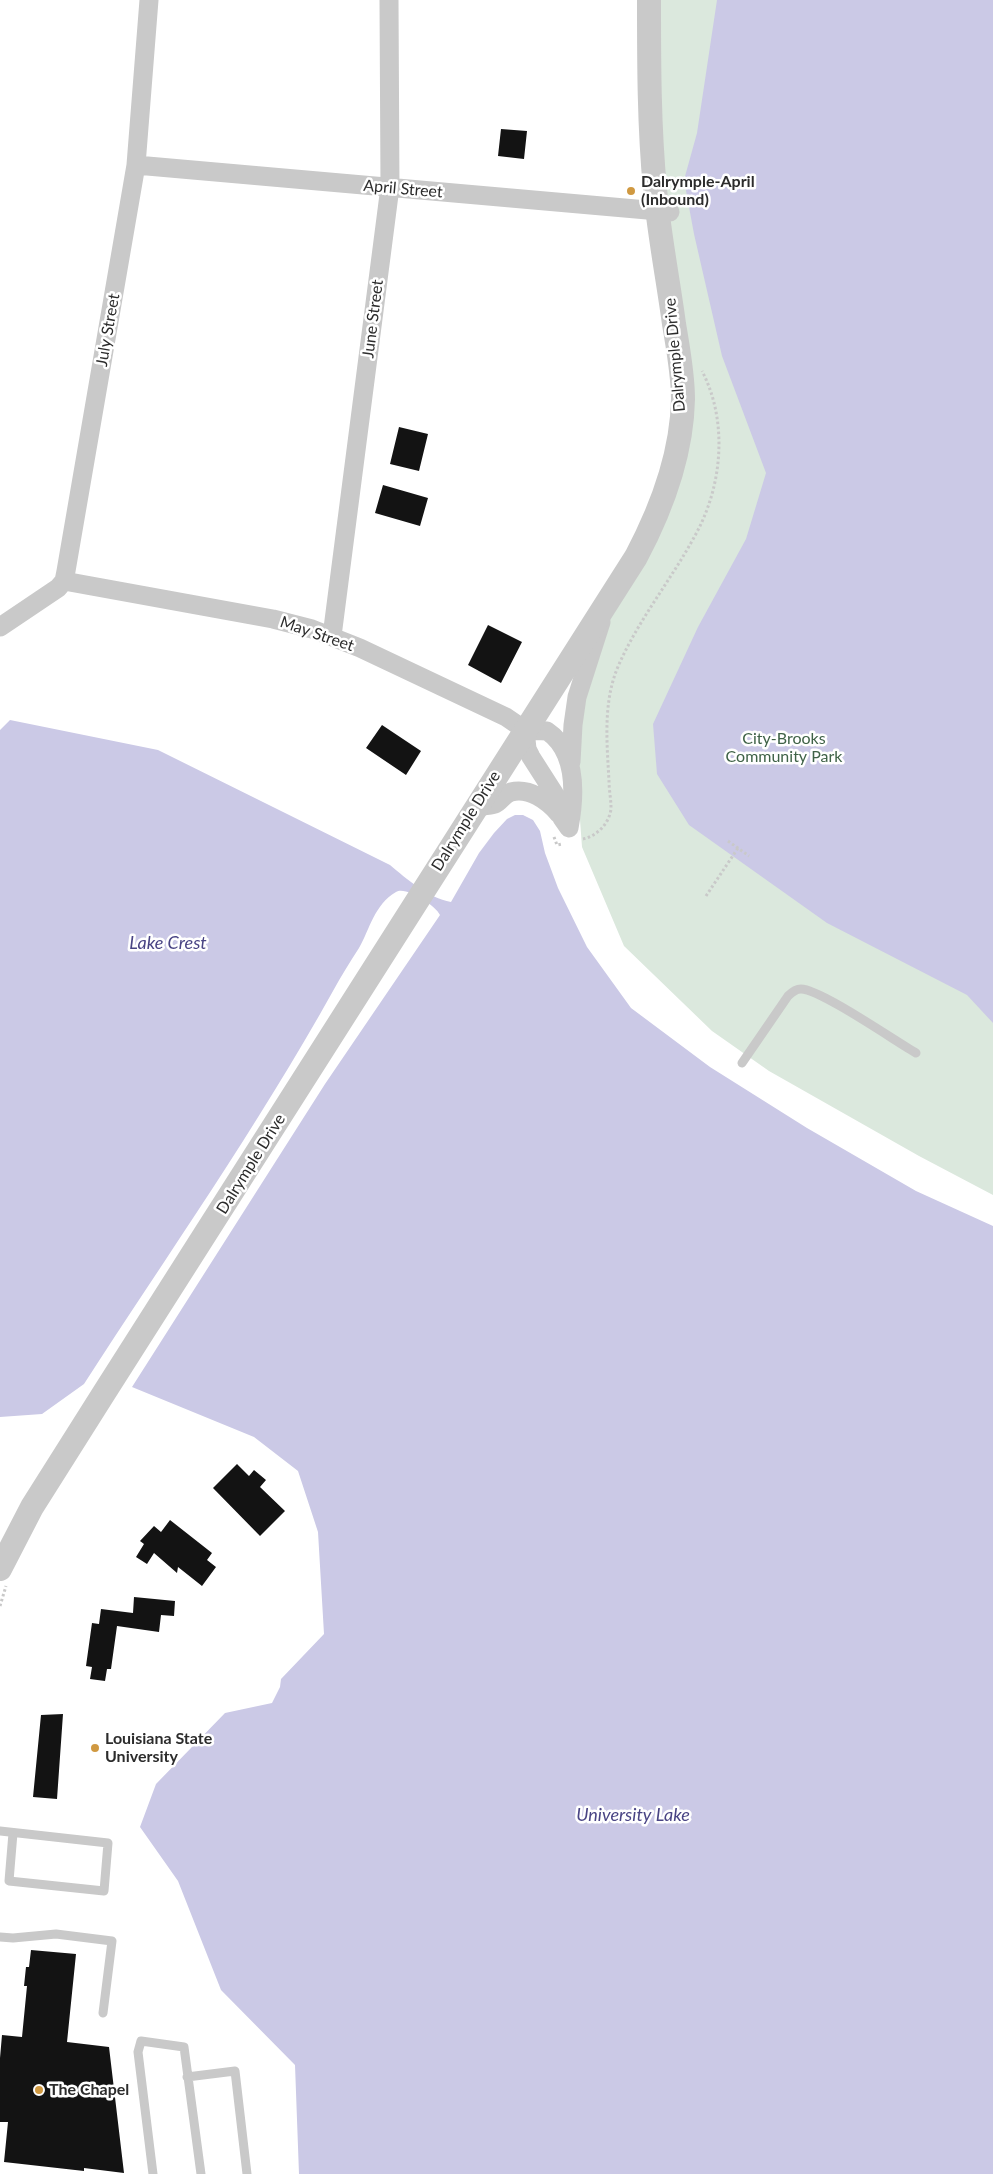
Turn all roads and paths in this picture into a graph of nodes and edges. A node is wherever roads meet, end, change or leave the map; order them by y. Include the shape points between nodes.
1 (149, 0) edge
2 (389, 0) edge
3 (649, 0) edge
4 (136, 165) junction
5 (390, 187) junction
6 (664, 212) junction
7 (64, 581) junction
8 (605, 605) junction
9 (0, 627) edge
10 (332, 636) junction
11 (525, 730) junction
12 (571, 774) junction
13 (475, 807) junction
14 (611, 807) dead end
15 (556, 824) junction
16 (586, 838) dead end
17 (728, 841) dead end
18 (556, 845) dead end
19 (738, 848) junction
20 (749, 856) dead end
21 (706, 896) dead end
22 (916, 1054) dead end
23 (742, 1063) dead end
24 (0, 1569) edge
25 (0, 1831) edge
26 (13, 1833) junction
27 (0, 1936) edge
28 (103, 2013) dead end
29 (188, 2077) junction
30 (153, 2174) edge
31 (201, 2174) edge
32 (247, 2174) edge

1 - 4 street, July Street
2 - 5 street, June Street
3 - 6 street, Dalrymple Drive via 652,144
4 - 5 street, April Street
4 - 7 street, July Street
5 - 6 street, April Street
5 - 10 street, June Street
6 - 8 street, Dalrymple Drive via 683,398 681,425 668,485 657,512 636,556
7 - 9 street via 48,596
7 - 10 street, May Street via 283,621
8 - 11 street, Dalrymple Drive
8 - 12 street via 577,697
10 - 11 street, May Street via 506,717
11 - 12 street, May Street via 547,731 554,736 566,754
11 - 13 street, Dalrymple Drive
11 - 15 street via 527,749 554,793
12 - 15 street, May Street via 574,801 569,828
13 - 15 street via 496,804 510,792 524,792 551,804
13 - 24 street, Dalrymple Drive via 32,1507
14 - 16 path via 600,830
15 - 18 path
17 - 19 path
19 - 20 path
19 - 21 path
22 - 23 lane via 820,995 801,989 788,996
25 - 26 lane
26 - 26 lane via 108,1843 104,1890 9,1881
27 - 28 lane via 56,1934 112,1941
29 - 30 lane via 184,2046 141,2041 138,2052
29 - 31 lane
29 - 32 lane via 235,2071

